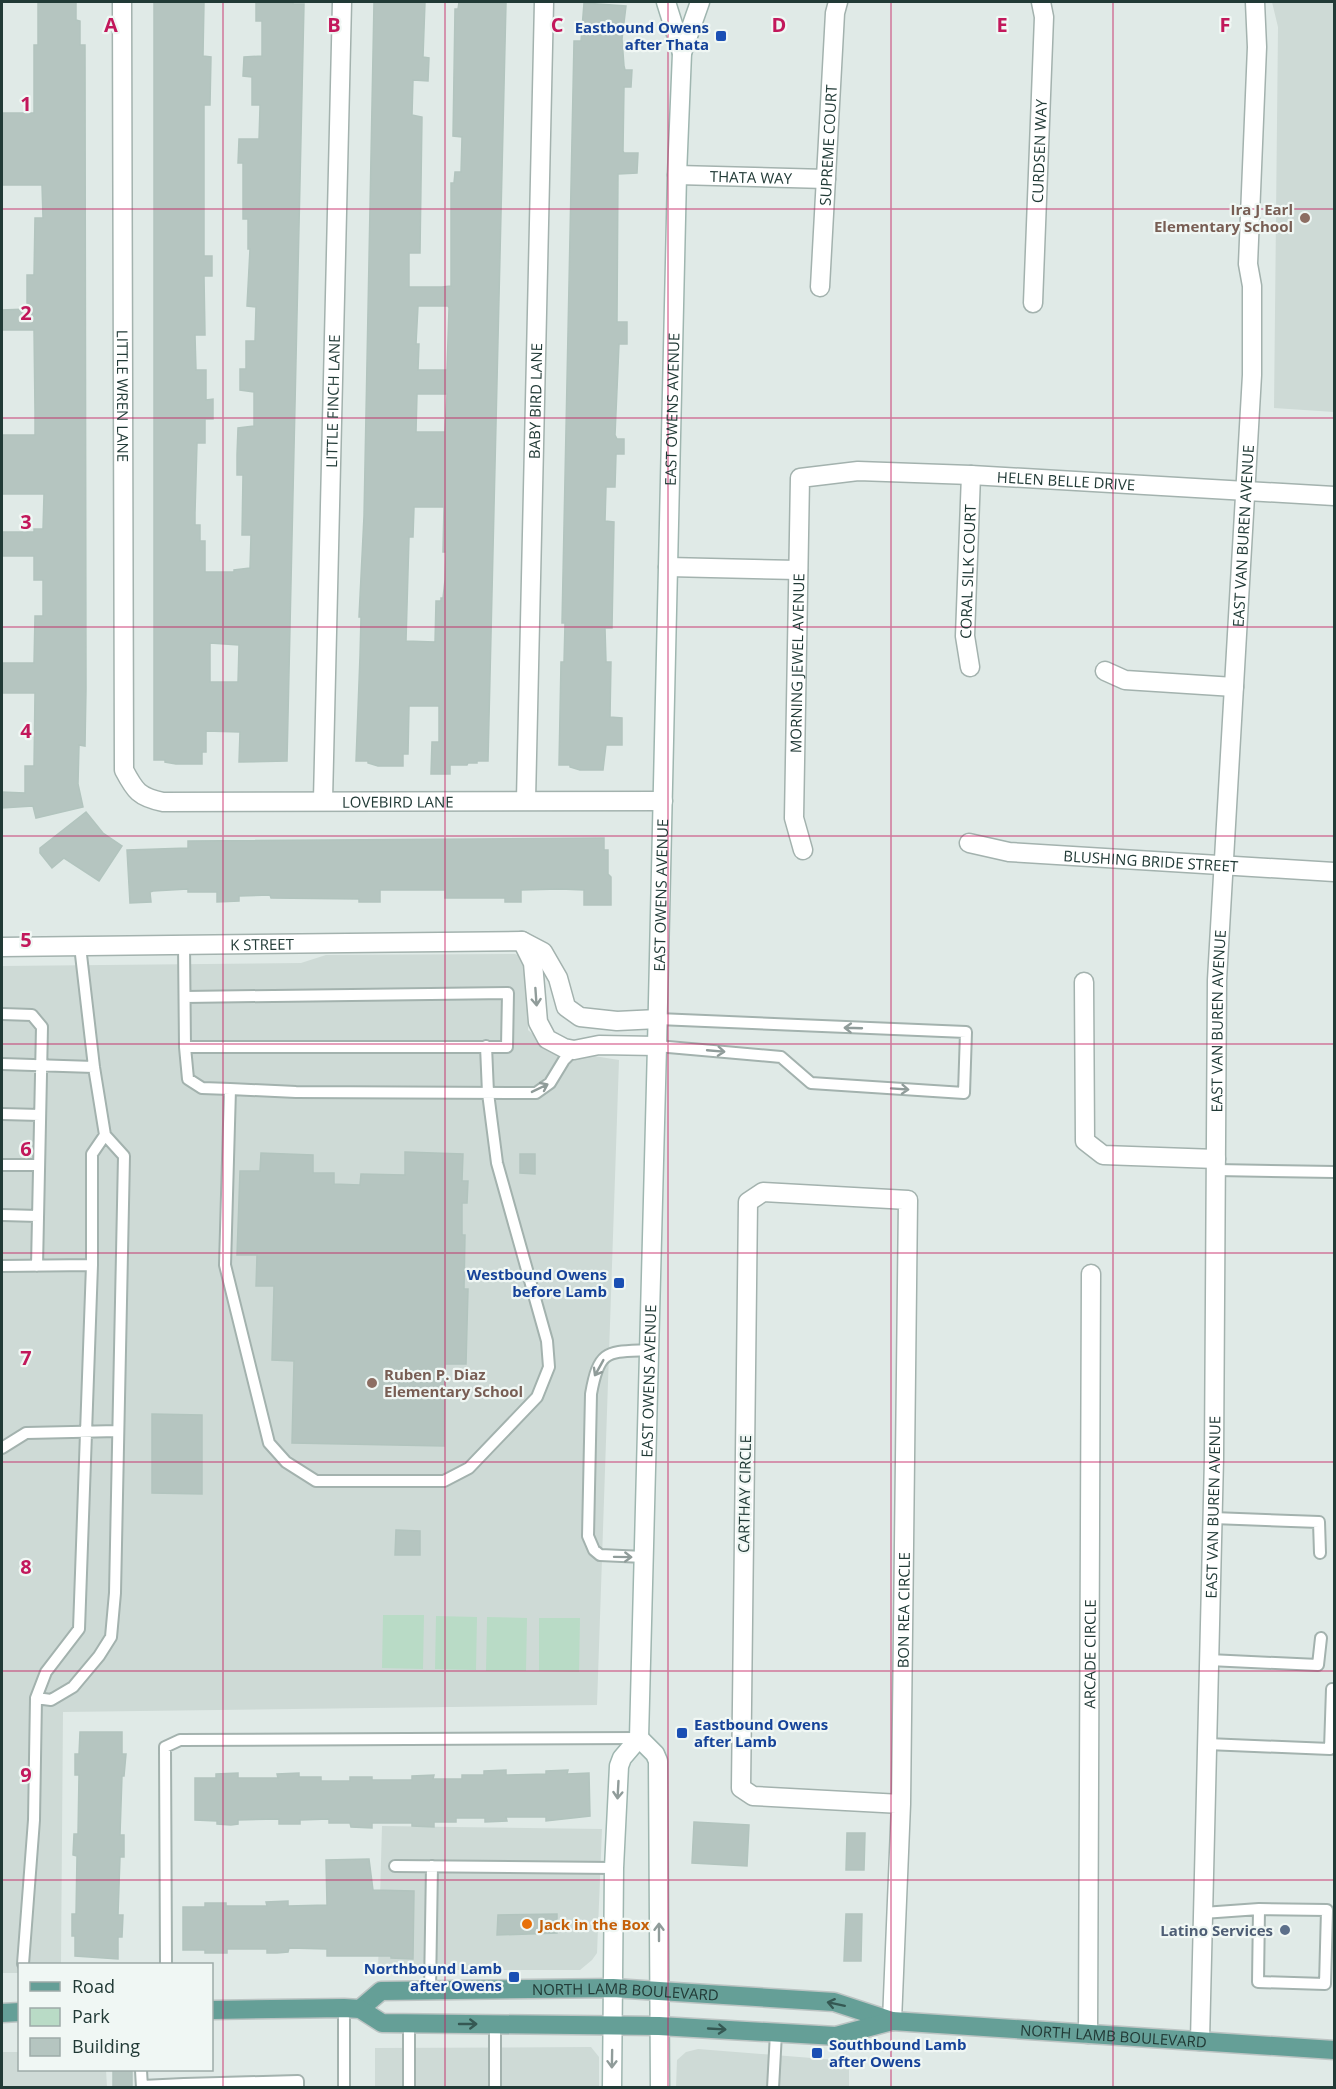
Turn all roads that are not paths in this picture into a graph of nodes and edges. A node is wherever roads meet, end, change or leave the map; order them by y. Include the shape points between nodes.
1 (122, 2) edge
2 (342, 2) edge
3 (544, 2) edge
4 (666, 2) edge
5 (700, 2) edge
6 (838, 2) edge
7 (1041, 2) edge
8 (1256, 3) edge
9 (682, 53) junction
10 (677, 175) junction
11 (826, 179) junction
12 (820, 287) dead end
13 (1033, 303) dead end
14 (971, 475) junction
15 (800, 478) joint
16 (1246, 491) junction
17 (1335, 496) edge
18 (668, 567) junction
19 (798, 570) junction
20 (970, 667) dead end
21 (1105, 671) dead end
22 (1234, 687) junction
23 (135, 790) joint
24 (526, 800) junction
25 (323, 801) junction
26 (663, 801) junction
27 (969, 843) dead end
28 (803, 850) dead end
29 (1223, 865) junction
30 (1335, 872) edge
31 (522, 941) junction
32 (184, 945) junction
33 (80, 946) junction
34 (2, 947) edge
35 (1084, 982) dead end
36 (184, 997) junction
37 (2, 1014) edge
38 (658, 1019) junction
39 (486, 1046) junction
40 (657, 1046) junction
41 (185, 1047) junction
42 (574, 1050) junction
43 (2, 1064) edge
44 (41, 1065) junction
45 (94, 1067) junction
46 (230, 1089) junction
47 (488, 1093) junction
48 (2, 1114) edge
49 (40, 1115) junction
50 (105, 1135) junction
51 (2, 1164) edge
52 (39, 1165) junction
53 (1216, 1165) junction
54 (1335, 1172) edge
55 (908, 1200) joint
56 (2, 1215) edge
57 (38, 1216) junction
58 (92, 1265) junction
59 (2, 1266) edge
60 (37, 1266) junction
61 (1091, 1274) dead end
62 (649, 1350) junction
63 (86, 1430) junction
64 (118, 1431) junction
65 (2, 1448) edge
66 (1213, 1518) junction
67 (1320, 1553) dead end
68 (644, 1557) junction
69 (1321, 1638) dead end
70 (1209, 1659) junction
71 (1332, 1689) dead end
72 (36, 1698) junction
73 (639, 1738) junction
74 (1207, 1744) junction
75 (901, 1804) junction
76 (395, 1866) dead end
77 (432, 1866) junction
78 (614, 1868) junction
79 (1259, 1910) junction
80 (1203, 1912) junction
81 (23, 1963) edge
82 (166, 1963) edge
83 (613, 1988) junction
84 (430, 1990) junction
85 (659, 1991) junction
86 (352, 2009) junction
87 (213, 2010) edge
88 (18, 2012) edge
89 (2, 2013) edge
90 (892, 2020) junction
91 (409, 2023) junction
92 (495, 2024) junction
93 (612, 2025) junction
94 (659, 2026) junction
95 (776, 2033) junction
96 (1088, 2034) junction
97 (1200, 2042) junction
98 (1335, 2050) edge
99 (141, 2071) edge
100 (237, 2085) edge
101 (184, 2086) edge
102 (142, 2087) edge
103 (298, 2088) edge
104 (344, 2088) edge
105 (409, 2088) edge
106 (495, 2088) edge
107 (612, 2088) edge
108 (660, 2088) edge
109 (773, 2088) edge

1 - 23 street, LITTLE WREN LANE via 124,770
2 - 25 street, LITTLE FINCH LANE
3 - 24 street, BABY BIRD LANE
4 - 9 street, EAST OWENS AVENUE
5 - 9 street, EAST OWENS AVENUE
6 - 11 street, SUPREME COURT
7 - 13 street, CURDSEN WAY via 1044,17
8 - 16 street, EAST VAN BUREN AVENUE via 1248,264 1252,286 1252,375
9 - 10 street, EAST OWENS AVENUE
10 - 11 street, THATA WAY
10 - 18 street, EAST OWENS AVENUE
11 - 12 street, SUPREME COURT
14 - 15 street, HELEN BELLE DRIVE via 858,471
14 - 16 street, HELEN BELLE DRIVE
14 - 20 street, CORAL SILK COURT via 965,636
15 - 19 street, MORNING JEWEL AVENUE
16 - 17 street, HELEN BELLE DRIVE
16 - 22 street, EAST VAN BUREN AVENUE
18 - 19 street
18 - 26 street, EAST OWENS AVENUE
19 - 28 street, MORNING JEWEL AVENUE via 794,818
21 - 22 street via 1125,681
22 - 29 street, EAST VAN BUREN AVENUE
23 - 25 street, LOVEBIRD LANE via 148,799 163,802
24 - 25 street, LOVEBIRD LANE
24 - 26 street, LOVEBIRD LANE
26 - 38 street, EAST OWENS AVENUE
27 - 29 street, BLUSHING BRIDE STREET via 1009,852
29 - 30 street, BLUSHING BRIDE STREET
29 - 53 street, EAST VAN BUREN AVENUE via 1217,980
31 - 32 street, K STREET
31 - 38 street via 543,952 558,978 566,1007 580,1017 617,1021
31 -> 42 street via 533,963 538,1022 547,1039
32 - 33 street, K STREET
32 - 36 lane
33 - 34 street, K STREET
33 - 45 lane
35 - 53 street via 1085,1141 1103,1155
36 - 39 lane via 508,993 507,1047
36 - 41 lane
37 - 44 lane via 32,1015 42,1027
38 - 40 street, EAST OWENS AVENUE
40 -> 38 lane via 781,1057 811,1083 963,1093 966,1032
39 - 41 lane
39 - 47 lane
40 - 42 street via 599,1045
40 - 62 street, EAST OWENS AVENUE
41 - 46 lane via 188,1079 202,1088
47 -> 42 lane via 536,1093 550,1083
43 - 44 lane
44 - 45 lane
44 - 49 lane
45 - 50 lane
46 - 47 lane
46 - 47 lane via 225,1265 269,1443 286,1462 316,1481 444,1480 469,1468 537,1397 549,1367 547,1341 497,1163
48 - 49 lane
49 - 52 lane
50 - 58 lane via 92,1154
50 - 64 lane via 124,1156
51 - 52 lane
52 - 57 lane
53 - 54 lane
53 - 66 street, EAST VAN BUREN AVENUE
55 - 75 street, BON REA CIRCLE
55 - 75 street, CARTHAY CIRCLE via 763,1192 748,1202 741,1788 753,1796
56 - 57 lane
57 - 60 lane
58 - 60 lane
58 - 63 lane
59 - 60 lane
61 - 96 street, ARCADE CIRCLE
62 - 68 street, EAST OWENS AVENUE
62 -> 68 lane via 612,1352 595,1373 591,1394 590,1543 600,1555
63 - 64 lane
63 - 65 lane via 26,1433
63 - 72 lane via 80,1629 46,1672
64 - 72 lane via 111,1637 73,1687 51,1700
66 - 67 lane via 1320,1522
66 - 70 street, EAST VAN BUREN AVENUE
68 - 73 street, EAST OWENS AVENUE
69 - 70 lane via 1318,1665
70 - 74 street, EAST VAN BUREN AVENUE
71 - 74 lane via 1330,1749
72 - 81 lane via 34,1820
73 -> 78 street via 619,1766
73 - 82 lane via 180,1740 169,1744 165,1748
85 -> 73 street via 658,1761
74 - 80 street, EAST VAN BUREN AVENUE
75 - 90 street, BON REA CIRCLE
76 - 77 lane
77 - 78 lane
77 - 84 lane
78 - 83 street
79 - 79 lane via 1258,1982 1325,1984 1328,1910
79 - 80 lane
80 - 97 street, EAST VAN BUREN AVENUE
83 - 84 main road, NORTH LAMB BOULEVARD
83 - 85 main road, NORTH LAMB BOULEVARD
83 - 93 street
84 - 86 main road, NORTH LAMB BOULEVARD via 381,1991
90 -> 85 main road, NORTH LAMB BOULEVARD via 834,2002
85 - 94 street
86 - 87 main road, NORTH LAMB BOULEVARD
86 - 91 main road, NORTH LAMB BOULEVARD via 382,2023
86 - 104 lane
88 - 89 main road
90 - 95 main road, NORTH LAMB BOULEVARD via 836,2036
90 - 96 main road, NORTH LAMB BOULEVARD
91 -> 92 main road, NORTH LAMB BOULEVARD
91 - 105 lane
92 - 93 main road, NORTH LAMB BOULEVARD
92 - 106 lane
93 - 94 main road, NORTH LAMB BOULEVARD
93 -> 107 street
94 -> 95 main road, NORTH LAMB BOULEVARD
94 - 108 street
95 - 109 lane
96 - 97 main road, NORTH LAMB BOULEVARD
97 - 98 main road, NORTH LAMB BOULEVARD
99 - 102 lane
100 - 101 lane
100 - 103 lane via 298,2081
101 - 102 lane

